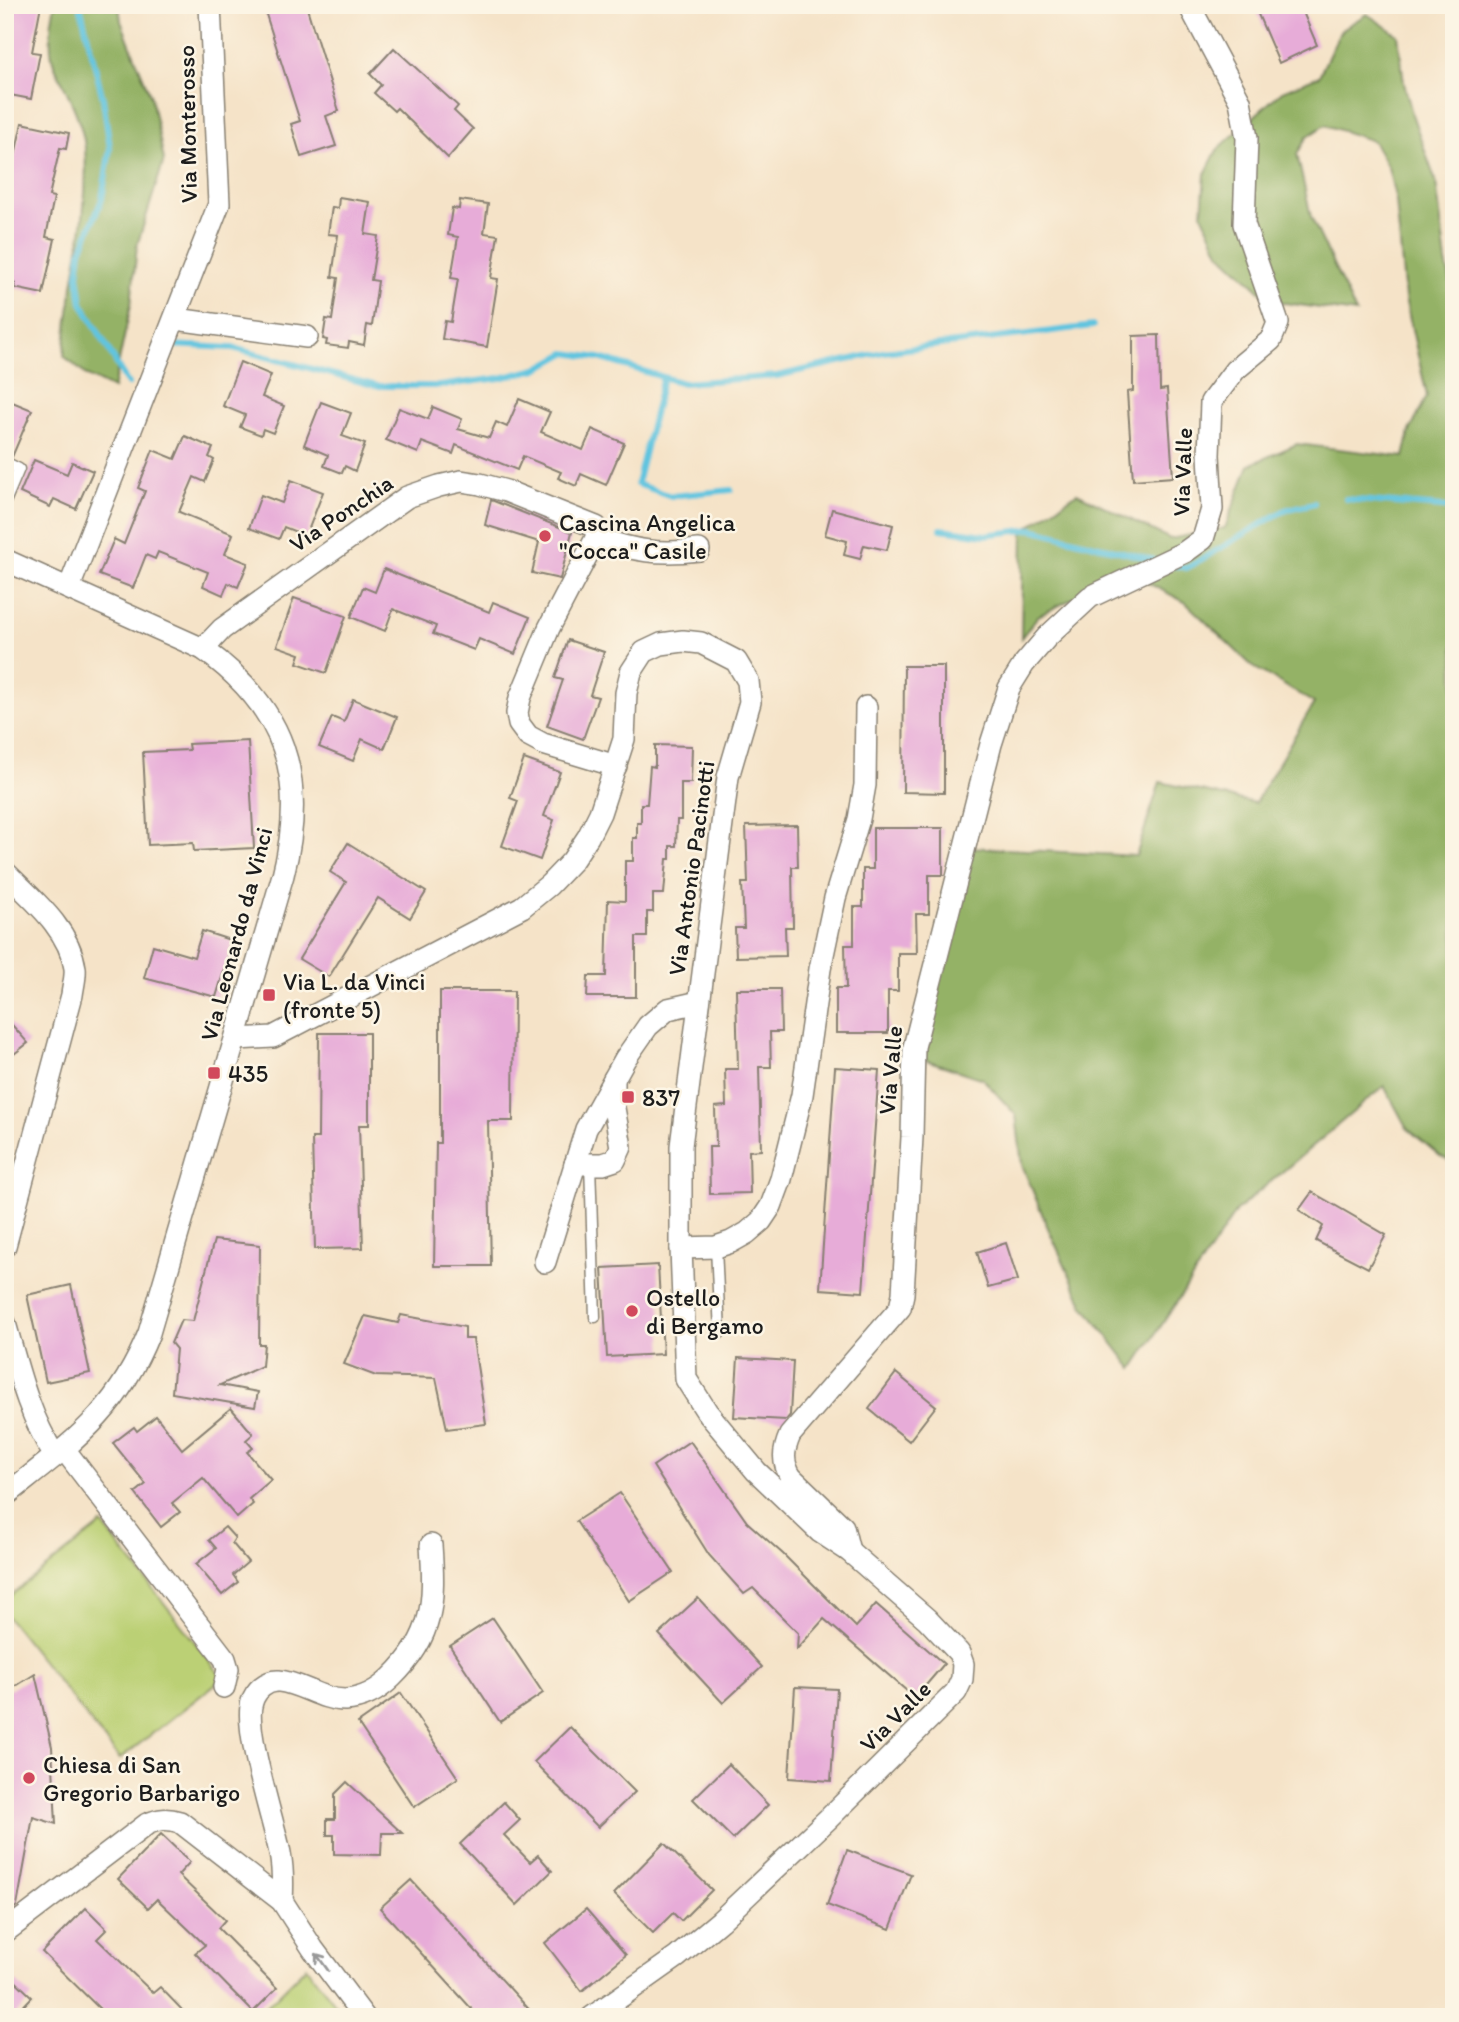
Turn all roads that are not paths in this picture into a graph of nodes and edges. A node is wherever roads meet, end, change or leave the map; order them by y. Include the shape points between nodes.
1 (210, 5) edge
2 (1189, 5) edge
3 (176, 319) junction
4 (307, 337) dead end
5 (5, 462) edge
6 (5, 502) edge
7 (596, 538) junction
8 (699, 551) dead end
9 (5, 560) edge
10 (69, 588) junction
11 (203, 649) junction
12 (866, 706) dead end
13 (616, 766) junction
14 (5, 872) edge
15 (699, 1002) junction
16 (237, 1039) junction
17 (614, 1077) junction
18 (582, 1164) junction
19 (5, 1246) edge
20 (716, 1247) junction
21 (681, 1248) junction
22 (545, 1262) dead end
23 (595, 1317) dead end
24 (5, 1323) edge
25 (720, 1334) dead end
26 (59, 1452) junction
27 (5, 1496) edge
28 (431, 1545) dead end
29 (849, 1552) junction
30 (224, 1687) dead end
31 (282, 1901) junction
32 (5, 1932) edge
33 (363, 2017) edge
34 (592, 2017) edge

1 - 3 street, Via Monterosso via 219,204
2 - 29 street, Via Valle via 1240,101 1247,138 1244,224 1278,323 1270,340 1235,370 1211,402 1212,509 1203,540 1090,597 1046,637 1009,688 914,1048 900,1308 790,1435 785,1447 785,1466 791,1477 843,1527
3 - 4 street
3 - 10 street, Via Monterosso
5 - 6 lane via 19,469
7 - 8 street, Via Ponchia via 641,551
7 - 11 street, Via Ponchia via 597,527 590,523 506,491 461,481 439,486 407,498 222,629
7 - 13 street via 549,628 517,712 528,736
9 - 10 street, Via Leonardo da Vinci
10 - 11 street, Via Leonardo da Vinci
11 - 16 street, Via Leonardo da Vinci via 247,687 277,729 294,797 290,850
12 - 20 street via 865,785 835,898 787,1159 761,1221
13 - 15 street, Via Antonio Pacinotti via 624,739 631,672 644,652 683,641 701,643 736,661 748,681 750,702 728,777
13 - 16 street, Via Antonio Pacinotti via 588,837 549,885 522,907 273,1037
14 - 19 street via 60,931 70,947 75,971
15 - 17 street via 668,1009 648,1026
15 - 21 street, Via Antonio Pacinotti via 681,1146
16 - 26 street, Via Leonardo da Vinci via 138,1361 102,1414
17 - 18 street via 586,1129
17 - 18 street via 621,1147 615,1160
18 - 22 street
18 - 23 lane
20 - 21 street
20 - 25 lane
21 - 29 street, Via Antonio Pacinotti via 684,1366 692,1391 756,1471 820,1532
24 - 26 street via 26,1399 40,1431
26 - 27 street, Via Leonardo da Vinci
26 - 30 street via 225,1659
28 - 31 street via 434,1587 423,1636 387,1681 361,1698 344,1700 281,1681 270,1682 252,1700 252,1734 280,1856
29 - 34 street, Via Valle via 927,1619 958,1653 963,1671 956,1692 720,1921
31 - 32 street via 180,1822 158,1819
33 -> 31 street

